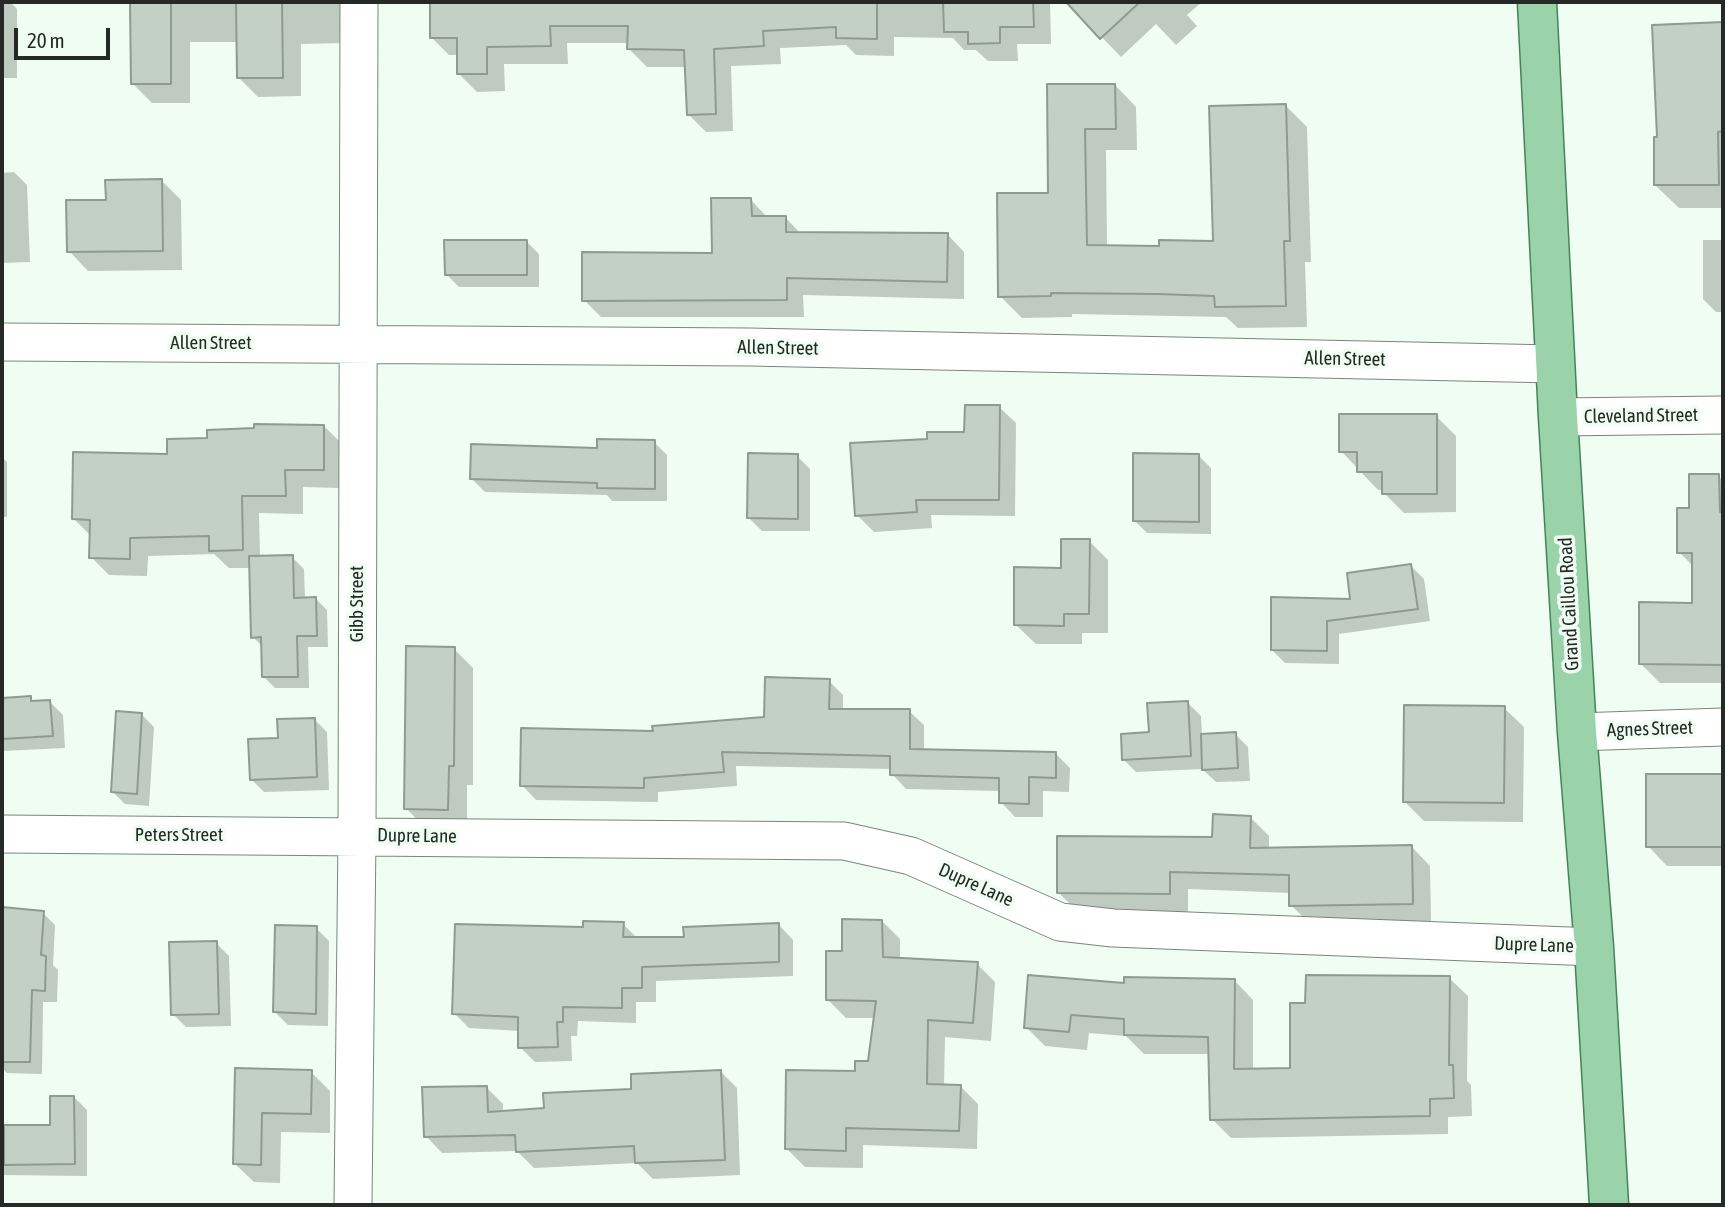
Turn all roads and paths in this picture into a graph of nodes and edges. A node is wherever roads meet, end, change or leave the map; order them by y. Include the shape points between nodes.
1 (359, 2) edge
2 (1537, 2) edge
3 (2, 342) edge
4 (358, 344) junction
5 (1555, 364) junction
6 (1723, 415) edge
7 (1558, 417) junction
8 (1723, 727) edge
9 (1577, 732) junction
10 (2, 834) edge
11 (356, 835) junction
12 (1594, 947) junction
13 (353, 1205) edge
14 (1609, 1205) edge

1 - 4 street, Gibb Street
2 - 5 main road, Grand Caillou Road
3 - 4 street, Allen Street
4 - 5 street, Allen Street via 749,347
4 - 11 street, Gibb Street
5 - 7 main road, Grand Caillou Road
6 - 7 street, Cleveland Street
7 - 9 main road, Grand Caillou Road
8 - 9 street, Agnes Street
9 - 12 main road, Grand Caillou Road
10 - 11 street, Peters Street
11 - 12 street, Dupre Lane via 844,841 911,856 1060,922 1113,928
11 - 13 street, Gibb Street
12 - 14 main road, Grand Caillou Road

